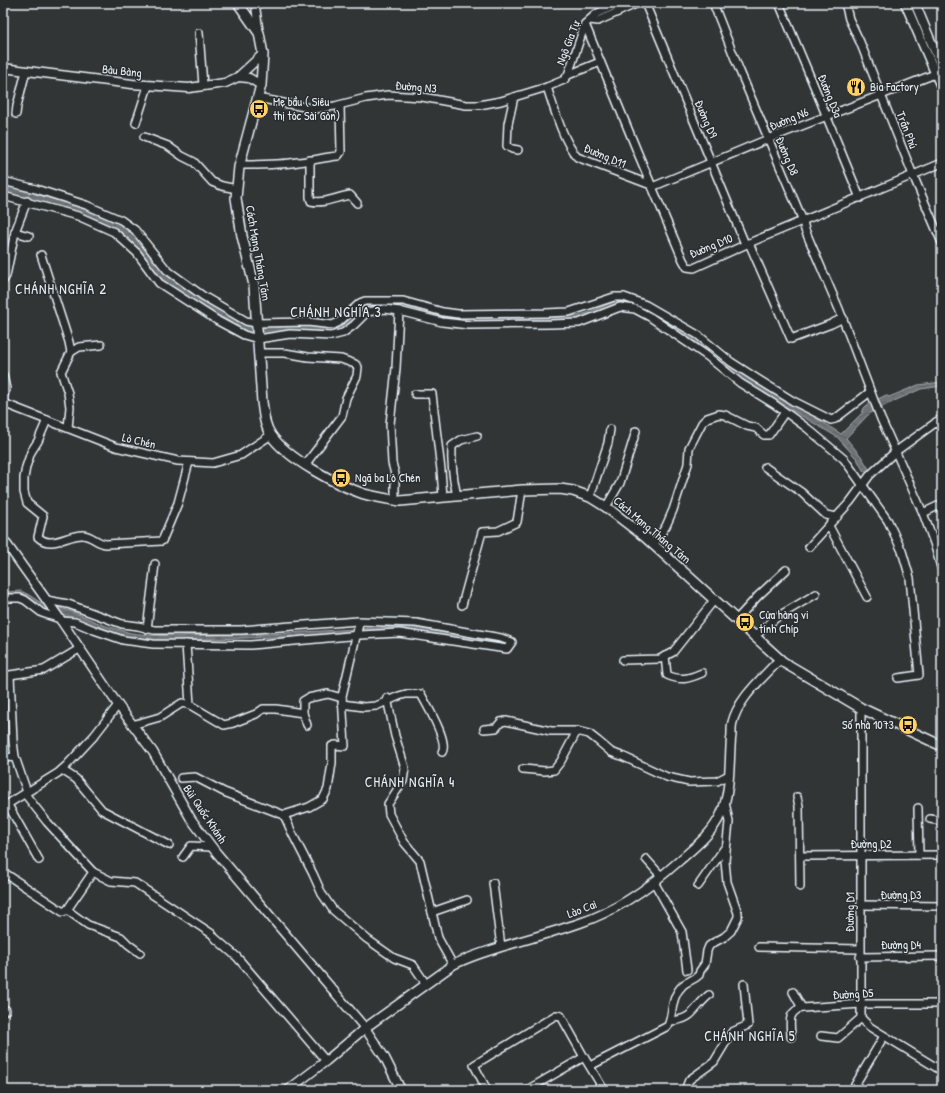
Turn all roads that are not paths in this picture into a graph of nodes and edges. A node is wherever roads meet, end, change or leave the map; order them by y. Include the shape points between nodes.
1 (238, 3) edge
2 (255, 3) edge
3 (619, 3) edge
4 (638, 3) edge
5 (645, 3) edge
6 (713, 3) edge
7 (779, 3) edge
8 (845, 3) edge
9 (905, 3) edge
10 (915, 3) edge
11 (588, 22) junction
12 (924, 24) junction
13 (916, 28) junction
14 (199, 33) dead end
15 (259, 34) junction
16 (263, 54) junction
17 (600, 62) junction
18 (3, 68) edge
19 (942, 68) edge
20 (26, 71) junction
21 (939, 72) edge
22 (568, 75) junction
23 (238, 78) junction
24 (204, 85) junction
25 (261, 85) junction
26 (148, 86) junction
27 (547, 87) junction
28 (942, 89) edge
29 (881, 94) junction
30 (514, 97) junction
31 (258, 98) junction
32 (340, 104) junction
33 (16, 114) dead end
34 (826, 116) junction
35 (136, 123) dead end
36 (144, 137) dead end
37 (768, 139) junction
38 (518, 150) dead end
39 (310, 160) junction
40 (712, 163) junction
41 (942, 163) edge
42 (240, 165) junction
43 (912, 175) junction
44 (3, 181) edge
45 (651, 186) junction
46 (237, 189) junction
47 (3, 196) edge
48 (860, 198) junction
49 (26, 201) junction
50 (357, 203) dead end
51 (803, 221) junction
52 (15, 232) junction
53 (29, 236) dead end
54 (747, 243) junction
55 (942, 243) edge
56 (149, 248) junction
57 (41, 254) dead end
58 (140, 257) junction
59 (3, 281) edge
60 (367, 301) junction
61 (587, 306) junction
62 (399, 311) junction
63 (367, 312) junction
64 (592, 318) junction
65 (843, 318) junction
66 (256, 324) junction
67 (681, 326) junction
68 (675, 334) junction
69 (257, 337) junction
70 (101, 345) dead end
71 (71, 352) junction
72 (258, 353) junction
73 (3, 375) edge
74 (415, 394) dead end
75 (872, 395) junction
76 (3, 398) edge
77 (791, 400) junction
78 (3, 403) edge
79 (784, 412) junction
80 (47, 420) junction
81 (939, 420) edge
82 (68, 428) junction
83 (942, 428) edge
84 (610, 429) dead end
85 (636, 431) dead end
86 (271, 435) junction
87 (477, 436) dead end
88 (895, 452) junction
89 (189, 462) junction
90 (305, 465) junction
91 (765, 466) dead end
92 (863, 485) junction
93 (522, 490) junction
94 (457, 496) junction
95 (443, 497) junction
96 (590, 497) junction
97 (395, 500) junction
98 (942, 504) edge
99 (606, 507) junction
100 (923, 513) junction
101 (837, 517) junction
102 (828, 526) junction
103 (3, 539) edge
104 (653, 545) junction
105 (809, 547) dead end
106 (155, 564) dead end
107 (942, 566) edge
108 (786, 570) dead end
109 (816, 594) dead end
110 (867, 597) dead end
111 (3, 598) edge
112 (714, 600) junction
113 (47, 601) junction
114 (462, 605) dead end
115 (60, 620) junction
116 (736, 620) junction
117 (359, 624) dead end
118 (147, 629) junction
119 (356, 635) junction
120 (754, 637) junction
121 (186, 644) junction
122 (79, 648) junction
123 (665, 656) junction
124 (780, 659) junction
125 (623, 660) dead end
126 (702, 673) dead end
127 (6, 676) edge
128 (898, 678) dead end
129 (387, 700) junction
130 (342, 701) junction
131 (118, 705) junction
132 (190, 705) junction
133 (861, 708) junction
134 (303, 713) junction
135 (132, 725) junction
136 (307, 725) dead end
137 (484, 729) dead end
138 (577, 731) junction
139 (942, 746) edge
140 (442, 752) dead end
141 (3, 758) edge
142 (15, 758) junction
143 (522, 769) dead end
144 (62, 770) junction
145 (729, 775) junction
146 (181, 778) dead end
147 (26, 793) junction
148 (797, 797) dead end
149 (725, 802) junction
150 (5, 806) edge
151 (918, 808) dead end
152 (284, 815) junction
153 (930, 819) dead end
154 (942, 821) edge
155 (170, 845) dead end
156 (726, 846) junction
157 (212, 847) junction
158 (861, 855) junction
159 (919, 855) junction
160 (942, 855) edge
161 (800, 856) junction
162 (183, 857) dead end
163 (39, 860) dead end
164 (646, 860) dead end
165 (3, 872) edge
166 (93, 872) junction
167 (661, 876) junction
168 (493, 882) dead end
169 (654, 882) junction
170 (698, 886) dead end
171 (800, 887) dead end
172 (467, 900) dead end
173 (861, 905) junction
174 (942, 906) edge
175 (67, 910) junction
176 (432, 912) junction
177 (760, 947) dead end
178 (501, 948) junction
179 (860, 949) junction
180 (140, 953) dead end
181 (942, 956) edge
182 (860, 957) junction
183 (453, 965) junction
184 (687, 970) dead end
185 (426, 984) junction
186 (744, 984) dead end
187 (792, 992) dead end
188 (709, 995) dead end
189 (861, 1004) junction
190 (942, 1004) edge
191 (802, 1008) junction
192 (862, 1018) junction
193 (670, 1021) junction
194 (365, 1028) junction
195 (821, 1036) dead end
196 (884, 1036) junction
197 (791, 1037) dead end
198 (584, 1057) junction
199 (326, 1061) junction
200 (590, 1066) junction
201 (942, 1071) edge
202 (288, 1090) edge
203 (402, 1090) edge
204 (487, 1090) edge
205 (527, 1090) edge
206 (604, 1090) edge
207 (686, 1090) edge
208 (693, 1090) edge
209 (852, 1090) edge

1 - 15 main road, Cách Mạng Tháng Tám
2 - 15 street
3 - 11 street, Ngô Gia Tự via 596,14
4 - 11 street, Ngô Gia Tự via 598,21
5 - 40 street, Đường D9
6 - 37 street, Đường D8
7 - 34 street, Đường D3a
8 - 29 street, Trần Phú via 849,19
9 - 13 street
10 - 12 street
11 - 17 street, Đường D10
11 - 22 street, Ngô Gia Tự
12 - 13 street
12 - 19 street
13 - 21 street
14 - 24 street
15 - 16 main road, Cách Mạng Tháng Tám
16 - 23 street
16 - 25 main road, Cách Mạng Tháng Tám
17 - 22 street, Đường N3
17 - 45 street, Đường D10
18 - 20 street, Bàu Bàng
20 - 26 street, Bàu Bàng
20 - 33 street
21 - 28 street
21 - 29 street, Đường N6
22 - 27 street, Đường N3 via 564,80
23 - 24 street, Bàu Bàng via 225,83
23 - 25 street via 249,78
24 - 26 street, Bàu Bàng via 189,88
25 - 31 main road, Cách Mạng Tháng Tám
26 - 35 street
27 - 30 street, Đường N3
27 - 45 street, Đường D11 via 572,152 577,157
29 - 34 street, Đường N6
29 - 43 street, Trần Phú
30 - 32 street, Đường N3 via 479,105 422,97 388,96
30 - 38 street via 506,146
31 - 32 street, Đường N3 via 315,109
31 - 42 main road, Cách Mạng Tháng Tám
32 - 39 street via 340,154
34 - 37 street, Đường N6
34 - 48 street, Đường D3a
36 - 46 street via 168,146 194,162 212,182
37 - 40 street, Đường N6
37 - 51 street, Đường D8
39 - 42 street
39 - 50 street via 311,201 326,202 350,195
40 - 45 street, Đường N6
40 - 54 street, Đường D9
41 - 43 street, Đường D10
42 - 46 main road, Cách Mạng Tháng Tám
43 - 48 street, Đường D10
43 - 55 street, Trần Phú
44 - 56 street via 105,212 135,230
45 - 54 street, Đường D10 via 688,267 694,268
46 - 66 main road, Cách Mạng Tháng Tám via 237,208 254,285
47 - 49 street
48 - 51 street, Đường D10
49 - 52 street
49 - 58 street via 78,216 114,232
51 - 54 street, Đường D10
51 - 65 street, Đường D8
52 - 53 street
52 - 59 street
54 - 65 street, Đường D9 via 791,339
56 - 58 street
56 - 66 street via 167,270 188,286 246,321
57 - 71 street
58 - 69 street via 159,283 244,335
60 - 61 street via 403,301 458,314 569,312
60 - 63 street
60 - 66 street via 360,303 333,325 308,322
61 - 64 street
61 - 67 street via 614,297 624,297 646,305
62 - 63 street via 385,309
62 - 64 street via 442,322 469,325 579,323
62 - 97 street via 390,424
63 - 69 street via 343,333 332,336 290,334
64 - 68 street via 620,307 634,309
65 - 75 street, Đường D8
66 - 69 main road, Cách Mạng Tháng Tám
67 - 68 street
67 - 77 street via 698,335 731,362
68 - 79 street via 708,356 740,383
69 - 72 main road, Cách Mạng Tháng Tám
70 - 71 street via 79,347
71 - 82 street via 61,372 70,407
72 - 86 main road, Cách Mạng Tháng Tám via 264,420
72 - 90 street via 341,359 358,367 342,416
73 - 76 street via 6,389
74 - 95 street via 432,394
75 - 77 street via 831,420
75 - 88 street, Đường D8
77 - 79 street
78 - 80 street, Lò Chén
79 - 92 street via 844,459
79 - 104 street via 766,436 756,428 725,415 713,415 702,423 689,448 688,464 673,510
80 - 82 street, Lò Chén
80 - 89 street via 31,452 24,478 24,492 28,503 43,516 38,537 44,541 52,543 81,535 106,544 162,541 178,503
81 - 83 street
81 - 88 street
82 - 89 street, Lò Chén via 116,447 178,462
84 - 96 street via 608,443
85 - 99 street via 620,483
86 - 89 street, Lò Chén via 241,454 213,463
86 - 90 main road, Cách Mạng Tháng Tám
87 - 94 street via 461,440 452,446 451,460
88 - 92 street
88 - 100 street, Đường D8
90 - 97 main road, Cách Mạng Tháng Tám via 363,494
91 - 101 street via 801,492 826,515
92 - 101 street
92 - 128 street via 891,527 910,578 919,675
93 - 94 main road, Cách Mạng Tháng Tám
93 - 96 main road, Cách Mạng Tháng Tám via 560,488
93 - 114 street via 517,522 498,531 482,532
94 - 95 main road, Cách Mạng Tháng Tám
95 - 97 main road, Cách Mạng Tháng Tám
96 - 99 main road, Cách Mạng Tháng Tám
98 - 100 street
99 - 104 main road, Cách Mạng Tháng Tám
100 - 107 street, Đường D8
101 - 102 street
102 - 105 street
102 - 110 street
103 - 113 street, Bùi Quốc Khánh
104 - 112 main road, Cách Mạng Tháng Tám
106 - 118 street
108 - 116 street
109 - 120 street via 777,617
111 - 115 street via 20,598 42,613
112 - 116 main road, Cách Mạng Tháng Tám
112 - 123 street via 673,652
113 - 115 street, Bùi Quốc Khánh
113 - 118 street via 68,604 122,624
115 - 121 street via 75,622 123,640 153,644
115 - 122 street, Bùi Quốc Khánh
116 - 120 main road, Cách Mạng Tháng Tám
117 - 119 street
118 - 119 street via 241,630 358,621 416,623 512,642 508,649 399,633
119 - 121 street via 251,645
119 - 130 street
120 - 124 main road, Cách Mạng Tháng Tám
121 - 132 street
122 - 127 street via 44,670
122 - 131 street, Bùi Quốc Khánh
123 - 125 street via 660,659
123 - 126 street via 667,675 677,679 690,679
124 - 133 main road, Cách Mạng Tháng Tám
124 - 145 street, Lào Cai via 740,705 732,725
127 - 142 street via 12,710
129 - 130 street via 370,707 352,706
129 - 140 street via 406,694 421,694 437,725 444,746
129 - 176 street via 405,768 403,781 388,804 389,814 404,842 420,861
130 - 134 street via 328,694 308,698 303,701
130 - 152 street via 345,746 332,746 330,777 325,796 321,802
131 - 135 street, Bùi Quốc Khánh
131 - 144 street via 94,736
132 - 134 street via 224,725 263,709
132 - 135 street via 182,703 160,717
133 - 139 main road, Cách Mạng Tháng Tám
133 - 158 street, Đường D1
134 - 136 street
135 - 157 street, Bùi Quốc Khánh via 153,752 187,813
137 - 138 street via 496,728 501,722 506,721 551,731
138 - 143 street via 554,770
138 - 145 street via 589,734 611,752 667,777 689,782 717,781
141 - 142 street
142 - 147 street
144 - 147 street
144 - 155 street via 76,779 102,810
145 - 149 street, Lào Cai
146 - 152 street via 195,777 224,792
147 - 150 street
147 - 166 street via 47,822
148 - 161 street
149 - 156 street via 729,822
149 - 167 street, Lào Cai via 715,825 707,835
150 - 163 street
151 - 159 street
152 - 185 street via 322,894 333,910 394,958 413,965
153 - 154 street
156 - 170 street
156 - 193 street via 727,882 738,917 731,931 709,946 699,976 688,981 677,992
157 - 162 street via 191,846
157 - 194 street, Bùi Quốc Khánh
158 - 159 street, Đường D2
158 - 161 street, Đường D2
158 - 173 street, Đường D1
159 - 160 street, Đường D2
161 - 171 street
164 - 167 street
165 - 175 street via 62,912
166 - 175 street
166 - 199 street via 111,880 135,883 212,934 237,957
167 - 169 street, Lào Cai
168 - 178 street
169 - 178 street, Lào Cai via 620,905 581,923
169 - 184 street via 682,932
172 - 176 street
173 - 174 street, Đường D3
173 - 179 street, Đường D1
175 - 180 street via 88,925 121,937
176 - 183 street via 438,938
177 - 179 street
178 - 183 street, Lào Cai
179 - 182 street, Đường D1
181 - 182 street, Đường D4
182 - 189 street, Đường D1
183 - 185 street, Lào Cai
185 - 194 street, Lào Cai
186 - 207 street via 748,1025 732,1032 714,1062 689,1080
187 - 191 street
188 - 193 street via 691,1015
189 - 190 street, Đường D5
189 - 191 street, Đường D5
189 - 192 street, Đường D1
191 - 197 street via 790,1016
192 - 195 street via 841,1037
192 - 196 street
193 - 200 street via 665,1028
194 - 199 street, Lào Cai
194 - 203 street, Bùi Quốc Khánh
196 - 201 street
196 - 209 street
198 - 200 street
198 - 204 street via 561,1016 556,1015 474,1065
198 - 205 street
199 - 202 street, Lào Cai
200 - 206 street
207 - 208 street

